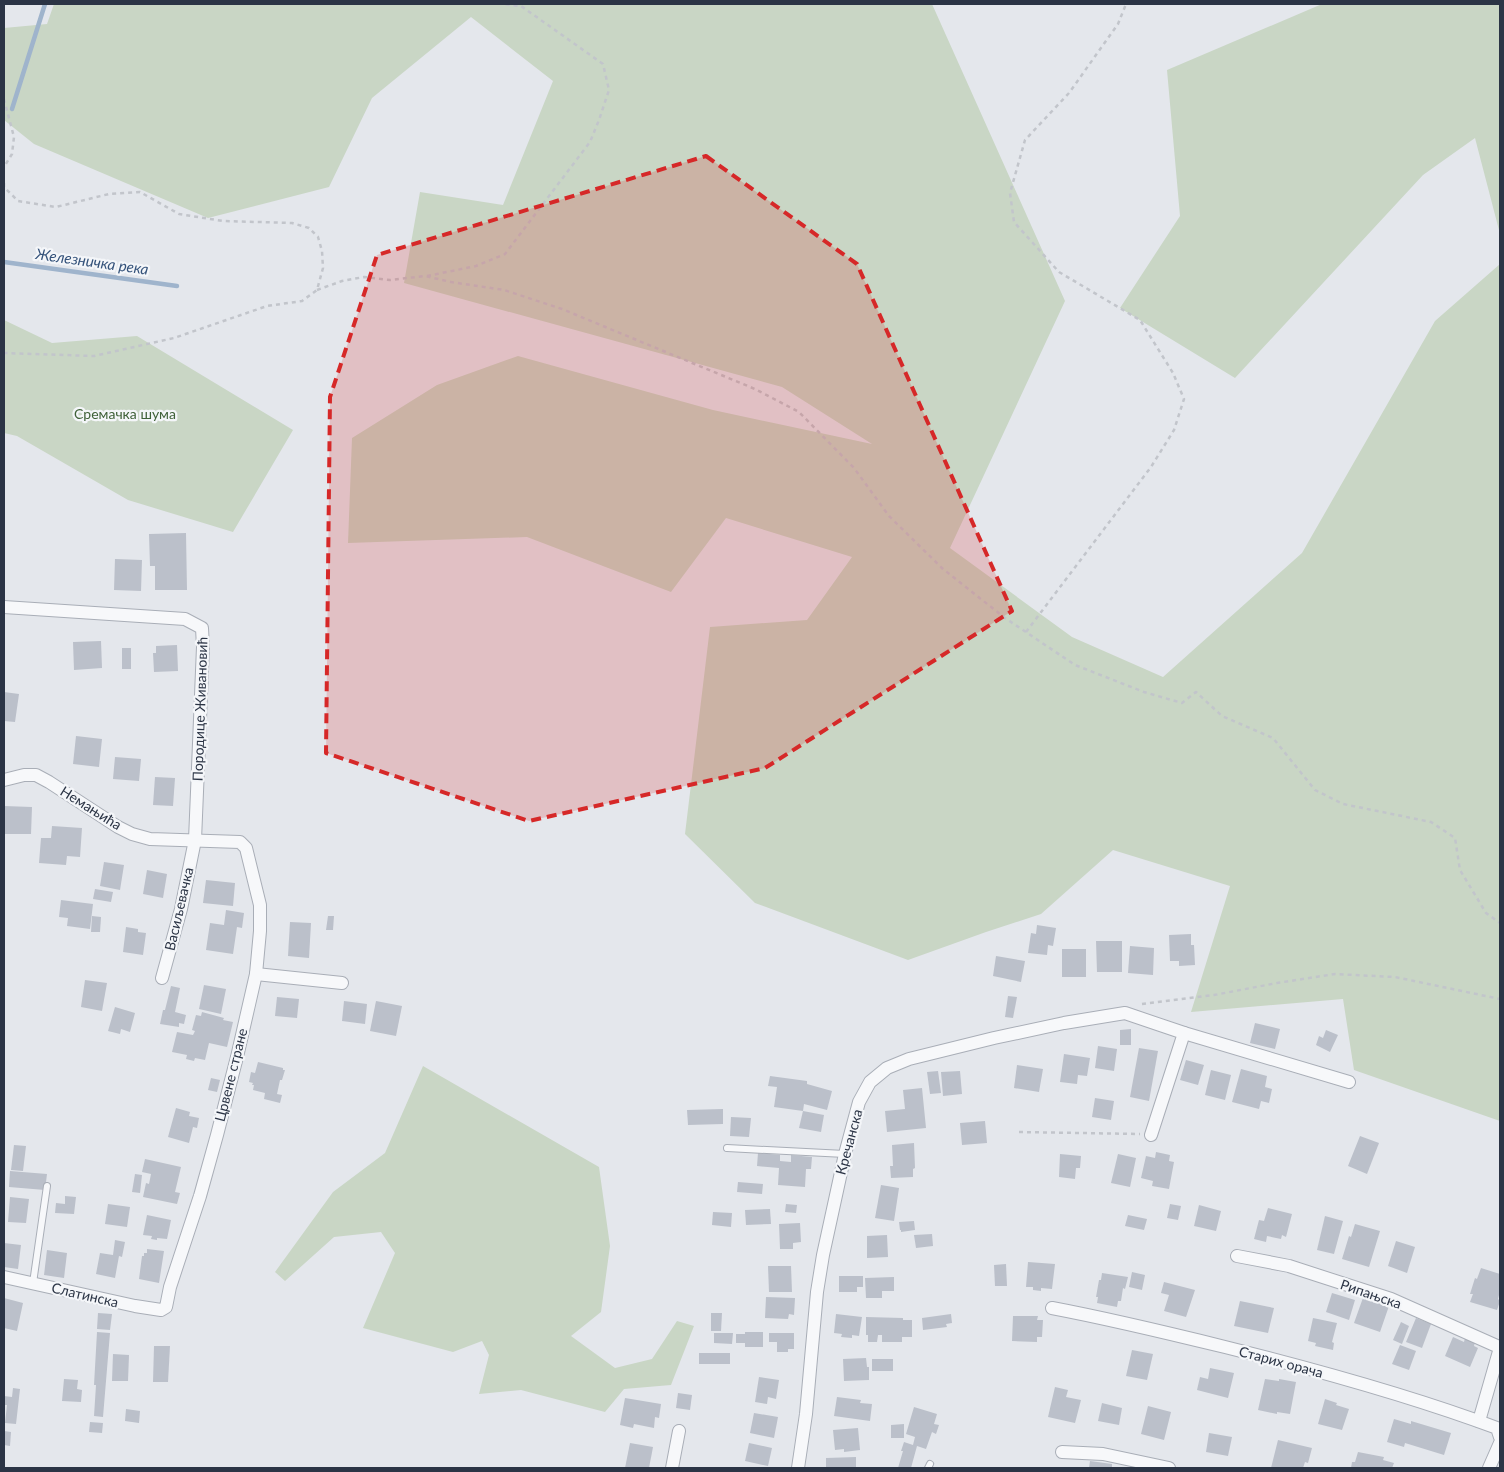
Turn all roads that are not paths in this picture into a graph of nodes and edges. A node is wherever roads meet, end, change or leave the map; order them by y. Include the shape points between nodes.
1 (4, 607) edge
2 (4, 780) edge
3 (195, 840) junction
4 (240, 842) joint
5 (256, 974) junction
6 (162, 978) dead end
7 (342, 983) dead end
8 (1184, 1033) junction
9 (1349, 1082) dead end
10 (1151, 1135) road end
11 (727, 1148) dead end
12 (845, 1154) junction
13 (47, 1186) dead end
14 (1237, 1256) dead end
15 (4, 1277) edge
16 (33, 1283) junction
17 (166, 1307) joint
18 (1052, 1308) dead end
19 (1500, 1347) edge
20 (1479, 1421) junction
21 (679, 1431) dead end
22 (1500, 1437) edge
23 (1500, 1443) edge
24 (1062, 1452) dead end
25 (672, 1468) edge
26 (798, 1468) edge
27 (1168, 1468) edge
28 (1489, 1468) edge

1 - 3 street, Породице Живановић via 185,619 202,628
2 - 3 street, Немањића via 36,775 132,834 150,839
3 - 4 street, Немањића
3 - 6 street, Васиљевачка
4 - 5 street, Црвене стране via 246,848 260,904
5 - 7 street
5 - 17 street, Црвене стране via 217,1135
8 - 9 street
8 - 10 street
8 - 12 street, Кречанска via 1125,1013 1064,1023 909,1059 887,1068 870,1082 859,1102
11 - 12 lane
12 - 26 street, Кречанска via 817,1292
13 - 16 lane
14 - 19 street, Рипањска via 1289,1266 1392,1299
15 - 16 street, Слатинска
16 - 17 street, Слатинска via 135,1306 161,1310
18 - 20 street, Старих орача via 1115,1320 1297,1365
19 - 20 street, Рипањска
20 - 22 street, Старих орача via 1498,1428
21 - 25 street
23 - 28 street
24 - 27 street via 1103,1454

